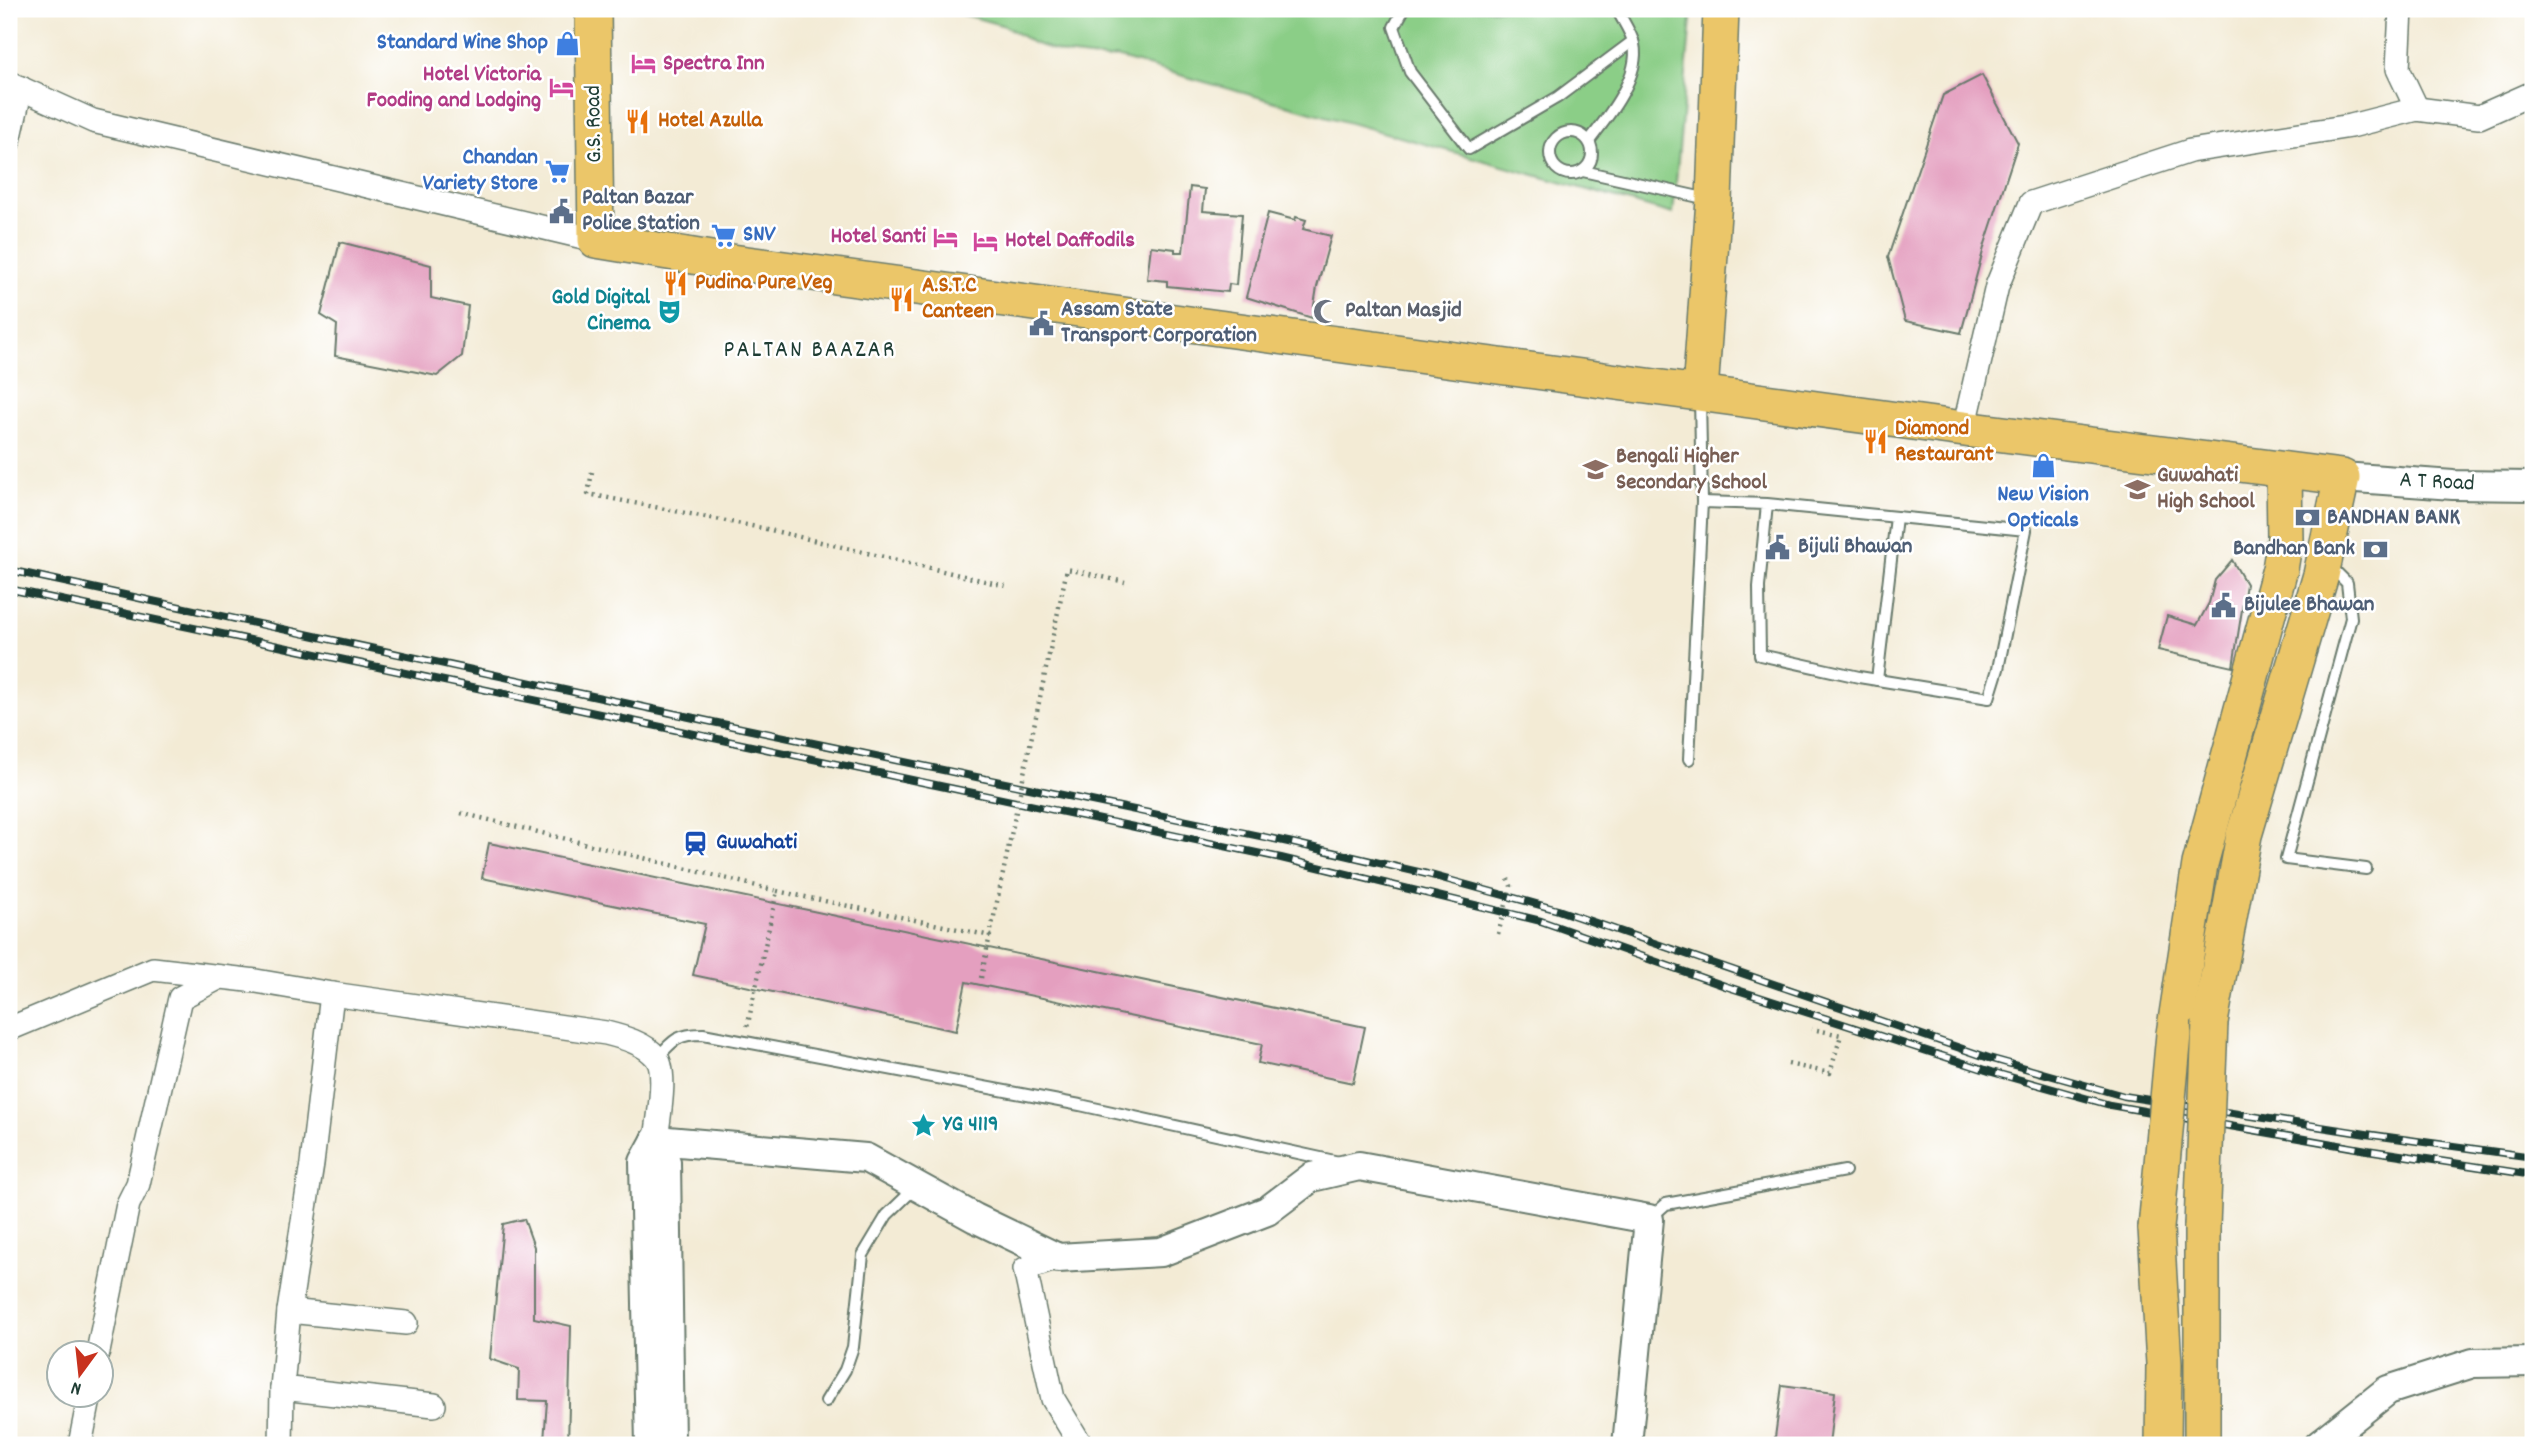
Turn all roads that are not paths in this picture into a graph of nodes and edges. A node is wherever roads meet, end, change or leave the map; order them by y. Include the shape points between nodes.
1 (593, 9) edge
2 (1404, 9) edge
3 (1617, 9) edge
4 (1721, 9) edge
5 (2401, 9) edge
6 (1633, 41) junction
7 (15, 85) edge
8 (2533, 93) edge
9 (2417, 109) junction
10 (9, 141) edge
11 (1589, 141) junction
12 (1583, 171) junction
13 (1714, 200) junction
14 (596, 240) junction
15 (1700, 392) junction
16 (1964, 429) junction
17 (2284, 470) junction
18 (2342, 477) junction
19 (2533, 486) edge
20 (1702, 502) junction
21 (1767, 504) junction
22 (1896, 517) junction
23 (2322, 568) junction
24 (1877, 680) junction
25 (1689, 759) dead end
26 (2366, 869) dead end
27 (220, 976) junction
28 (332, 994) junction
29 (9, 1029) edge
30 (657, 1058) junction
31 (656, 1140) junction
32 (1359, 1166) junction
33 (1845, 1171) dead end
34 (917, 1186) junction
35 (1649, 1219) junction
36 (1058, 1258) junction
37 (289, 1311) junction
38 (405, 1323) dead end
39 (101, 1338) edge
40 (2533, 1362) edge
41 (282, 1388) junction
42 (826, 1401) dead end
43 (434, 1405) dead end
44 (87, 1408) edge
45 (80, 1445) edge
46 (281, 1445) edge
47 (650, 1445) edge
48 (670, 1445) edge
49 (1081, 1445) edge
50 (1627, 1445) edge
51 (2163, 1445) edge
52 (2203, 1445) edge
53 (2319, 1445) edge

1 - 14 main road, G.S. Road
2 - 6 lane via 1394,27 1410,72 1469,149 1558,97
3 - 6 lane
4 - 13 main road
5 - 9 street via 2398,69
6 - 11 lane via 1636,59 1616,108
7 - 10 street
7 - 14 street via 93,121
8 - 9 street via 2479,117
9 - 16 street via 2351,126 2190,151 2031,203 1997,286
11 - 12 lane via 1592,157
11 - 12 lane via 1567,131 1553,140 1550,148 1559,170 1567,174
12 - 13 lane
13 - 15 main road
14 - 15 main road
15 - 16 main road
15 - 20 lane
16 - 17 main road
17 - 18 main road
17 - 51 main road, bridge via 2285,539 2280,569 2200,864 2174,1034 2156,1228 2164,1364
18 - 19 street, A T Road
18 - 23 main road
20 - 21 lane
20 - 25 lane
21 - 22 lane
21 - 24 lane via 1759,587 1760,655
22 - 24 lane
22 - 24 lane via 2026,530 1989,698
23 - 26 lane via 2347,583 2351,618 2286,859
23 - 52 main road, bridge via 2244,835 2210,1023 2202,1226
27 - 28 street
27 - 29 street via 153,969
27 - 39 street via 180,998 138,1184 128,1204
28 - 30 street via 606,1032 643,1046
28 - 37 street
30 - 31 street via 662,1074
30 - 32 lane via 674,1040 688,1034 745,1041 1080,1105
31 - 34 street via 866,1158
31 - 47 street via 643,1162
31 - 48 street via 666,1162
32 - 35 street
32 - 36 street via 1312,1177 1267,1211 1160,1252
33 - 35 lane via 1666,1204
34 - 36 street
34 - 42 lane via 887,1215 863,1255 853,1347
35 - 50 street
36 - 49 street via 1025,1269 1053,1399
37 - 38 street
37 - 41 street
40 - 53 street via 2473,1363 2388,1390
41 - 43 street
41 - 46 street
44 - 45 street

